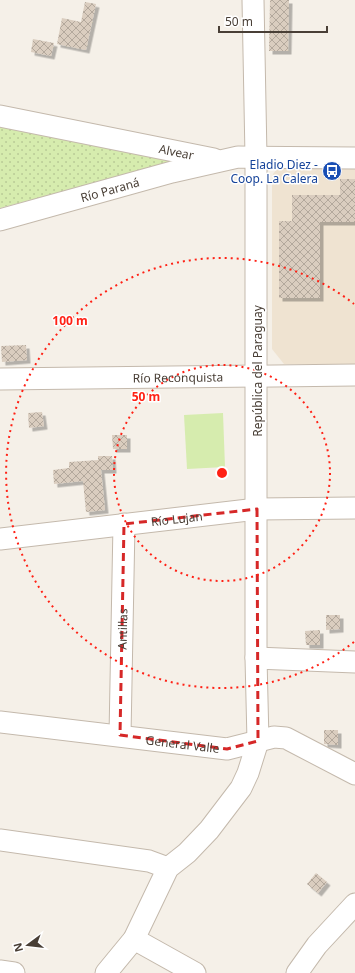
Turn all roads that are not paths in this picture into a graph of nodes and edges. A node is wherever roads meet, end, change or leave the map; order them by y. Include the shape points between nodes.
1 (253, 0) edge
2 (0, 116) edge
3 (256, 157) junction
4 (355, 158) edge
5 (220, 161) junction
6 (0, 220) edge
7 (355, 375) edge
8 (257, 376) junction
9 (0, 379) edge
10 (355, 508) edge
11 (257, 509) junction
12 (124, 524) junction
13 (0, 539) edge
14 (256, 658) junction
15 (355, 662) edge
16 (0, 722) edge
17 (120, 735) junction
18 (258, 741) junction
19 (355, 774) edge
20 (0, 840) edge
21 (168, 868) junction
22 (352, 915) edge
23 (134, 939) junction
24 (0, 971) edge
25 (14, 973) edge
26 (106, 973) edge
27 (195, 973) edge
28 (297, 973) edge

1 - 3 street, República del Paraguay
2 - 5 street, Alvear
3 - 4 street, Alvear
3 - 5 street, Alvear
3 - 8 street, República del Paraguay
5 - 6 street, Río Paraná
7 - 8 street, Río Reconquista
8 - 9 street, Río Reconquista
8 - 11 street, República del Paraguay
10 - 11 street, Río Lujan
11 - 12 street, Río Lujan
11 - 14 street, República del Paraguay
12 - 13 street, Río Lujan
12 - 17 street, Antillas
14 - 15 street
14 - 18 street, República del Paraguay
16 - 17 street, General Valle
17 - 18 street, General Valle via 227,749
18 - 19 street, General Valle via 274,737 286,738
18 - 21 street, República del Paraguay via 241,788 209,830
20 - 21 street via 149,861
21 - 23 street
22 - 28 street via 317,945
23 - 26 street
23 - 27 street
24 - 25 street

